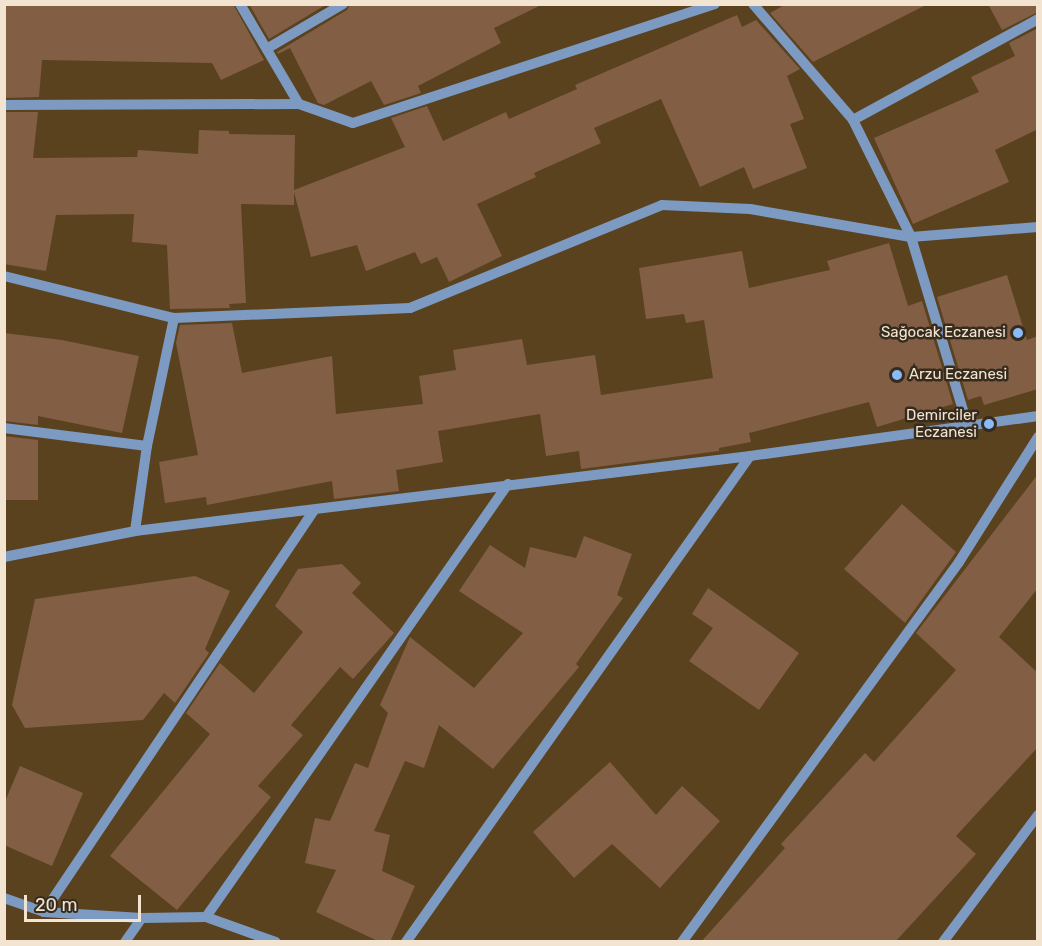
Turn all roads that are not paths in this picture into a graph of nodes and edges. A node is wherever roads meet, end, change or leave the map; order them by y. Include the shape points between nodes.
1 (240, 4) edge
2 (343, 4) edge
3 (715, 4) edge
4 (753, 4) edge
5 (1038, 19) edge
6 (267, 48) junction
7 (299, 104) junction
8 (4, 105) edge
9 (853, 120) junction
10 (1038, 227) edge
11 (911, 237) junction
12 (4, 276) edge
13 (174, 318) junction
14 (1038, 416) edge
15 (967, 424) junction
16 (4, 428) edge
17 (1038, 437) edge
18 (147, 446) junction
19 (750, 456) junction
20 (508, 484) junction
21 (313, 511) junction
22 (135, 531) junction
23 (4, 557) edge
24 (1038, 815) edge
25 (4, 898) edge
26 (44, 912) junction
27 (206, 917) junction
28 (142, 918) junction
29 (125, 942) edge
30 (276, 942) edge
31 (406, 942) edge
32 (682, 942) edge
33 (943, 942) edge

1 - 6 street
2 - 6 street
3 - 7 street via 353,123
4 - 9 street
5 - 9 street
6 - 7 street
7 - 8 street
9 - 11 street
10 - 11 street
11 - 13 street via 750,209 662,205 411,308
11 - 15 street
12 - 13 street
13 - 18 street
14 - 15 street
15 - 19 street
16 - 18 street
17 - 32 street via 959,562
18 - 22 street
19 - 20 street
19 - 31 street
20 - 21 street
20 - 27 street
21 - 22 street
21 - 26 street
22 - 23 street
24 - 33 street
25 - 26 street
26 - 28 street
27 - 28 street
27 - 30 street
28 - 29 street

